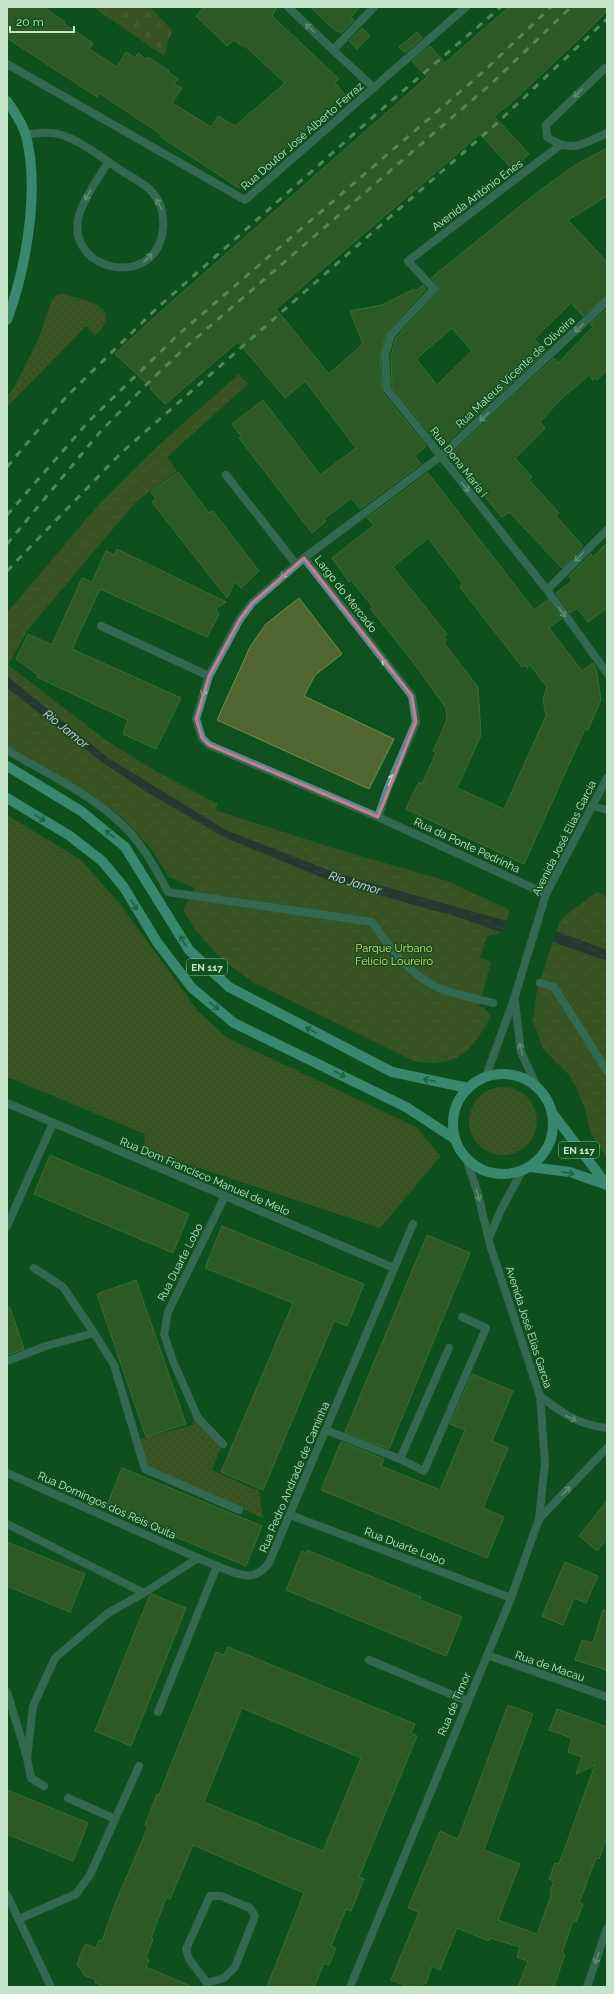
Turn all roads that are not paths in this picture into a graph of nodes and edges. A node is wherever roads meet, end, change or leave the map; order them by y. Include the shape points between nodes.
1 (288, 7) edge
2 (374, 7) edge
3 (466, 7) edge
4 (333, 50) junction
5 (7, 64) edge
6 (607, 68) edge
7 (374, 88) junction
8 (7, 101) edge
9 (607, 133) edge
10 (26, 135) junction
11 (559, 146) junction
12 (108, 162) junction
13 (408, 261) joint
14 (607, 301) edge
15 (7, 320) edge
16 (441, 456) junction
17 (226, 475) dead end
18 (607, 530) edge
19 (304, 558) junction
20 (296, 564) junction
21 (547, 590) junction
22 (101, 626) dead end
23 (607, 673) edge
24 (209, 676) junction
25 (7, 750) edge
26 (7, 766) edge
27 (607, 778) edge
28 (7, 798) edge
29 (592, 806) junction
30 (607, 810) edge
31 (378, 816) junction
32 (546, 894) junction
33 (540, 983) dead end
34 (514, 999) junction
35 (492, 1003) dead end
36 (607, 1070) edge
37 (486, 1076) junction
38 (536, 1085) junction
39 (468, 1088) junction
40 (7, 1103) edge
41 (553, 1114) junction
42 (53, 1123) junction
43 (455, 1139) junction
44 (466, 1158) junction
45 (526, 1169) junction
46 (607, 1185) edge
47 (225, 1196) junction
48 (413, 1224) dead end
49 (7, 1226) edge
50 (489, 1238) junction
51 (34, 1268) dead end
52 (394, 1268) junction
53 (462, 1317) dead end
54 (94, 1333) junction
55 (449, 1348) dead end
56 (7, 1361) edge
57 (540, 1396) junction
58 (607, 1428) edge
59 (326, 1430) junction
60 (223, 1444) dead end
61 (607, 1448) edge
62 (400, 1459) junction
63 (7, 1472) edge
64 (240, 1510) dead end
65 (290, 1515) junction
66 (539, 1519) junction
67 (7, 1524) edge
68 (198, 1558) junction
69 (217, 1566) junction
70 (144, 1593) junction
71 (511, 1598) junction
72 (487, 1655) junction
73 (369, 1660) dead end
74 (7, 1692) edge
75 (607, 1697) edge
76 (467, 1701) junction
77 (158, 1712) dead end
78 (27, 1758) junction
79 (139, 1766) dead end
80 (44, 1786) dead end
81 (68, 1798) dead end
82 (115, 1819) junction
83 (7, 1896) edge
84 (19, 1919) junction
85 (607, 1928) edge
86 (206, 1985) edge
87 (51, 1987) edge
88 (350, 1987) edge
89 (586, 1987) edge

4 -> 1 street
2 - 4 street
3 - 7 street, Rua Doutor José Alberto Ferraz
4 - 7 street
5 - 7 street, Rua Doutor José Alberto Ferraz via 245,200
6 -> 11 street via 546,125 547,137
8 - 10 main road
9 - 11 street via 577,146
10 - 12 street via 54,133 71,139
10 - 15 main road via 31,166 27,242 21,276
11 - 13 street, Avenida António Enes
12 -> 12 street via 86,197 79,216 78,235 86,252 99,263 110,268 125,268 143,263 157,249 162,236 163,214 153,192
13 - 16 street, Rua Dona Maria I via 434,288 391,335 385,355 387,389
14 -> 16 street, Rua Mateus Vicente de Oliveira
16 - 19 street, Rua Mateus Vicente de Oliveira
16 -> 21 street, Rua Dona Maria I
17 - 20 street
18 -> 21 street
19 - 20 street, Largo do Mercado
31 -> 19 street, Largo do Mercado via 416,722 412,696
20 -> 24 street, Largo do Mercado via 252,603 240,619
21 -> 23 street, Rua Dona Maria I
22 - 24 street
24 -> 31 street, Largo do Mercado via 196,719 202,738 209,745
25 - 35 street via 116,818 151,860 168,892 372,922 395,955 416,973 439,988
39 -> 26 main road, EN 117 via 392,1072 229,987 189,950 125,847 81,811
27 - 29 street, Avenida José Elias Garcia
28 -> 43 main road, EN 117 via 70,836 102,861 123,886 157,942 192,988 234,1022 406,1107
29 - 30 street
29 - 32 street, Avenida José Elias Garcia
31 - 32 street, Rua da Ponte Pedrinha
32 - 34 street, Avenida José Elias Garcia
33 - 36 street via 554,987
34 - 37 street, Avenida José Elias Garcia
38 -> 34 street, Avenida José Elias Garcia via 521,1052
37 - 38 main road, EN 117 via 510,1074 521,1076
37 - 39 main road, EN 117
38 - 41 main road, EN 117 via 547,1098
39 - 43 main road, EN 117 via 459,1099 454,1112 452,1125
40 - 42 street, Rua Dom Francisco Manuel de Melo
41 - 45 main road, EN 117 via 554,1129 550,1144 542,1157
41 - 46 main road, EN 117
42 - 47 street, Rua Dom Francisco Manuel de Melo
42 - 49 street
43 - 44 main road, EN 117
44 - 45 main road, EN 117 via 478,1168 492,1174 507,1175
44 -> 50 street, Avenida José Elias Garcia
45 -> 46 main road, EN 117 via 570,1172
45 - 50 street via 501,1210
47 - 52 street, Rua Dom Francisco Manuel de Melo
47 - 60 street, Rua Duarte Lobo via 168,1312 164,1334 198,1418
48 - 52 street, Rua Pedro Andrade de Caminha
50 - 57 street, Avenida José Elias Garcia
51 - 54 street via 63,1287
52 - 59 street, Rua Pedro Andrade de Caminha
53 - 62 street via 486,1328 424,1471
54 - 56 street via 46,1346
54 - 64 street via 114,1365 145,1469
55 - 62 street
57 -> 58 street via 565,1415 589,1426
57 - 66 street, Avenida José Elias Garcia via 544,1463
59 - 62 street
59 - 65 street, Rua Pedro Andrade de Caminha
66 -> 61 street, Rua de Timor
63 - 68 street, Rua Domingos dos Reis Quita
65 - 69 street, Rua Pedro Andrade de Caminha via 269,1562 261,1571 246,1576
65 - 71 street, Rua Duarte Lobo
66 - 71 street, Rua de Timor
67 - 70 street
68 - 69 street, Rua Domingos dos Reis Quita
68 - 70 street
69 - 77 street
70 - 78 street via 108,1613 55,1658 33,1706
71 - 72 street, Rua de Timor
72 - 75 street, Rua de Macau
72 - 76 street, Rua de Timor
73 - 76 street
74 - 78 street
76 - 88 street, Rua de Timor
78 - 80 street via 31,1778
79 - 82 street
81 - 82 street
82 - 84 street via 90,1875 76,1894
83 - 84 street
84 - 87 street
85 -> 89 street
86 - 86 street via 224,1978 235,1967 255,1916 250,1908 220,1896 210,1896 186,1949 189,1959

